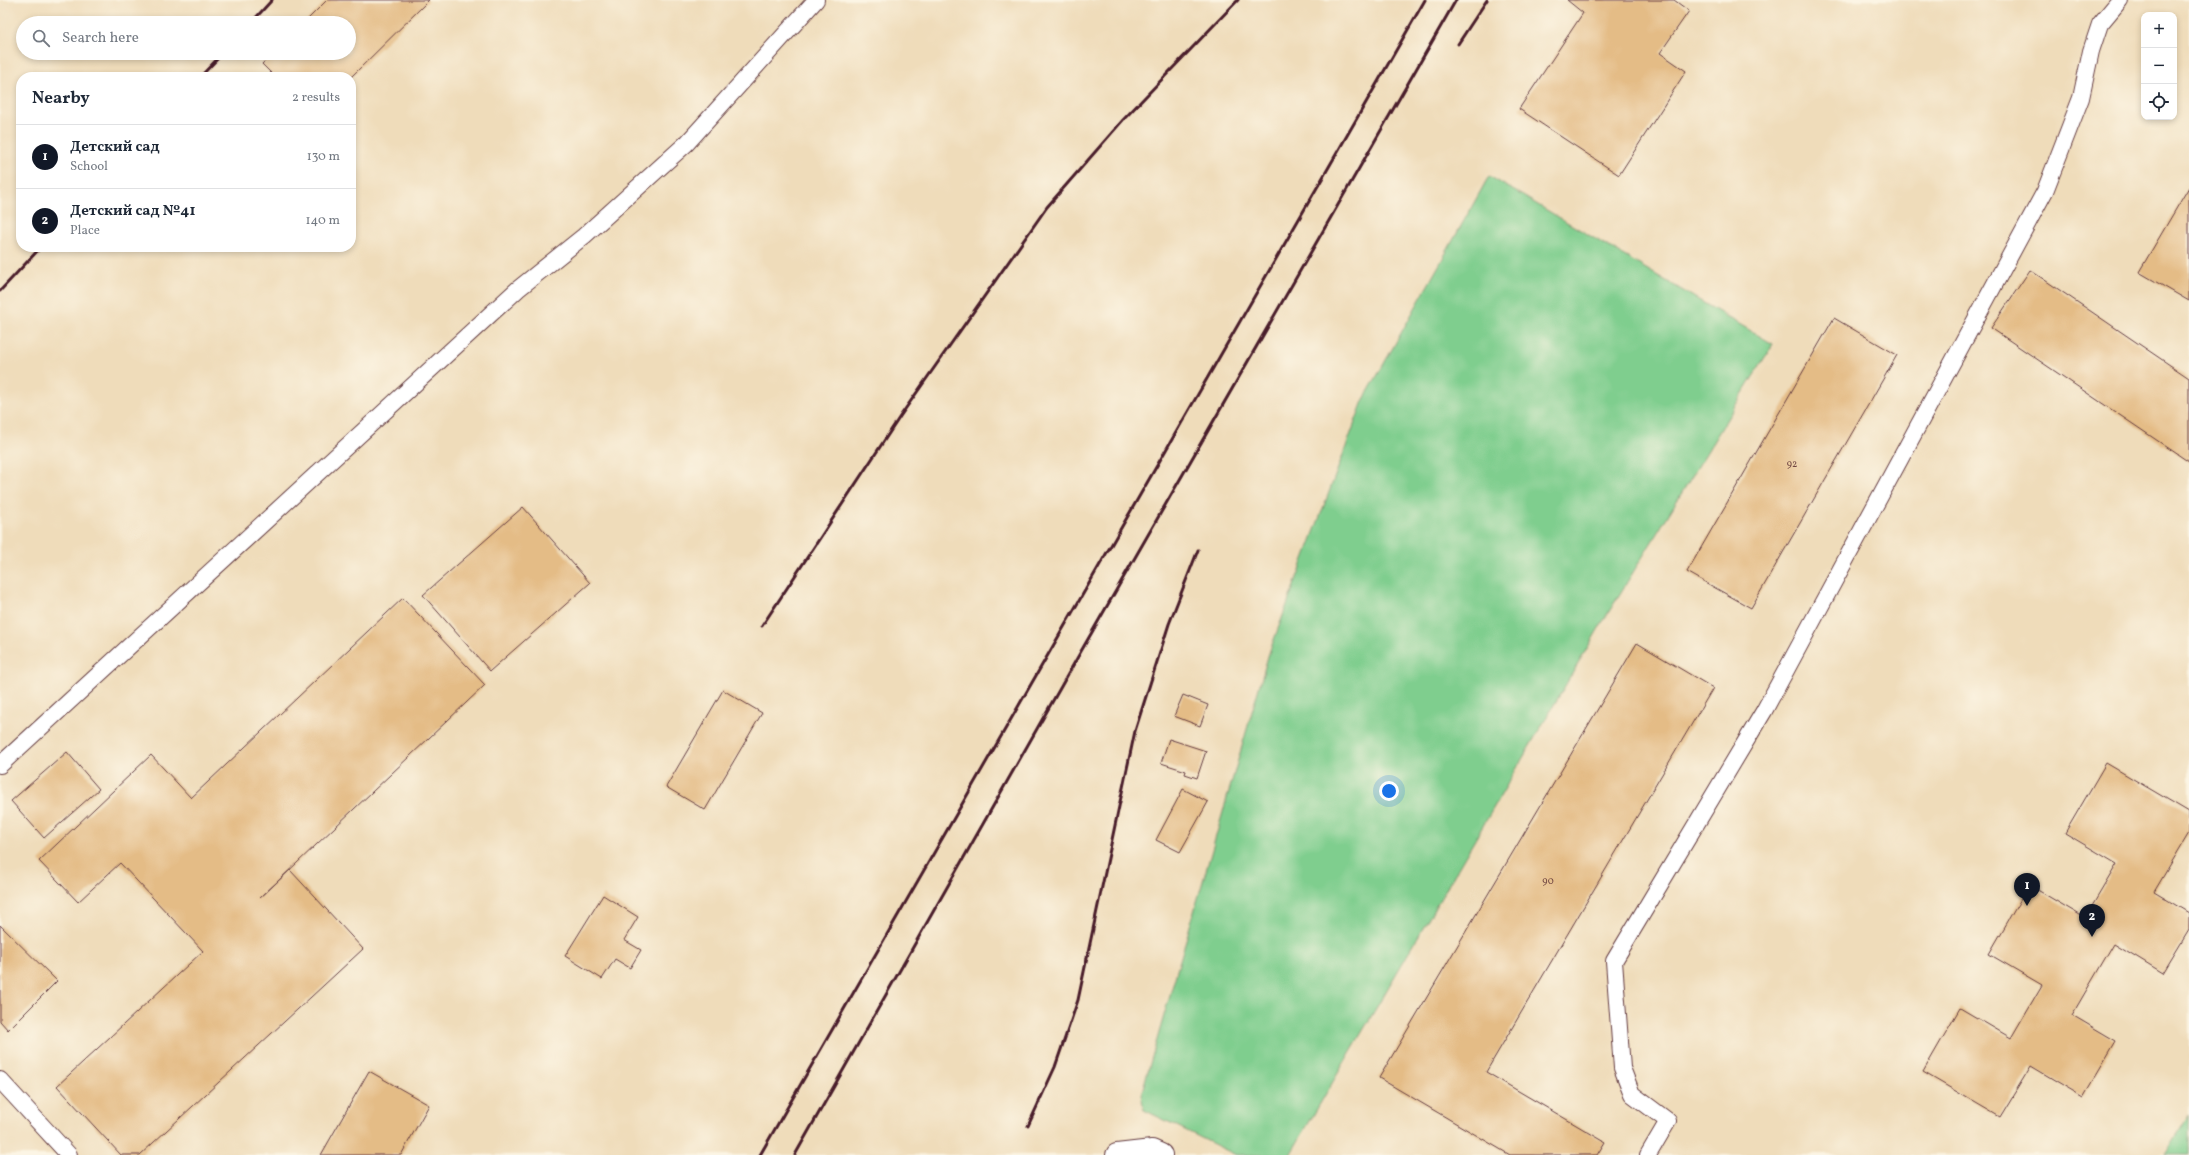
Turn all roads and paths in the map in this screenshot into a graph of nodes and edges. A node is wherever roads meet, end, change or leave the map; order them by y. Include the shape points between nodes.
1 (816, 0) edge
2 (2120, 0) edge
3 (0, 765) edge
4 (0, 1080) edge
5 (68, 1155) edge
6 (1117, 1155) edge
7 (1161, 1155) edge
8 (1648, 1155) edge

1 - 3 lane via 687,143 584,236 518,289
2 - 8 lane via 2100,24 2091,51 2081,98 2041,198 1764,711 1614,960 1622,1068 1632,1094 1668,1122
4 - 5 lane
6 - 7 street via 1152,1151

